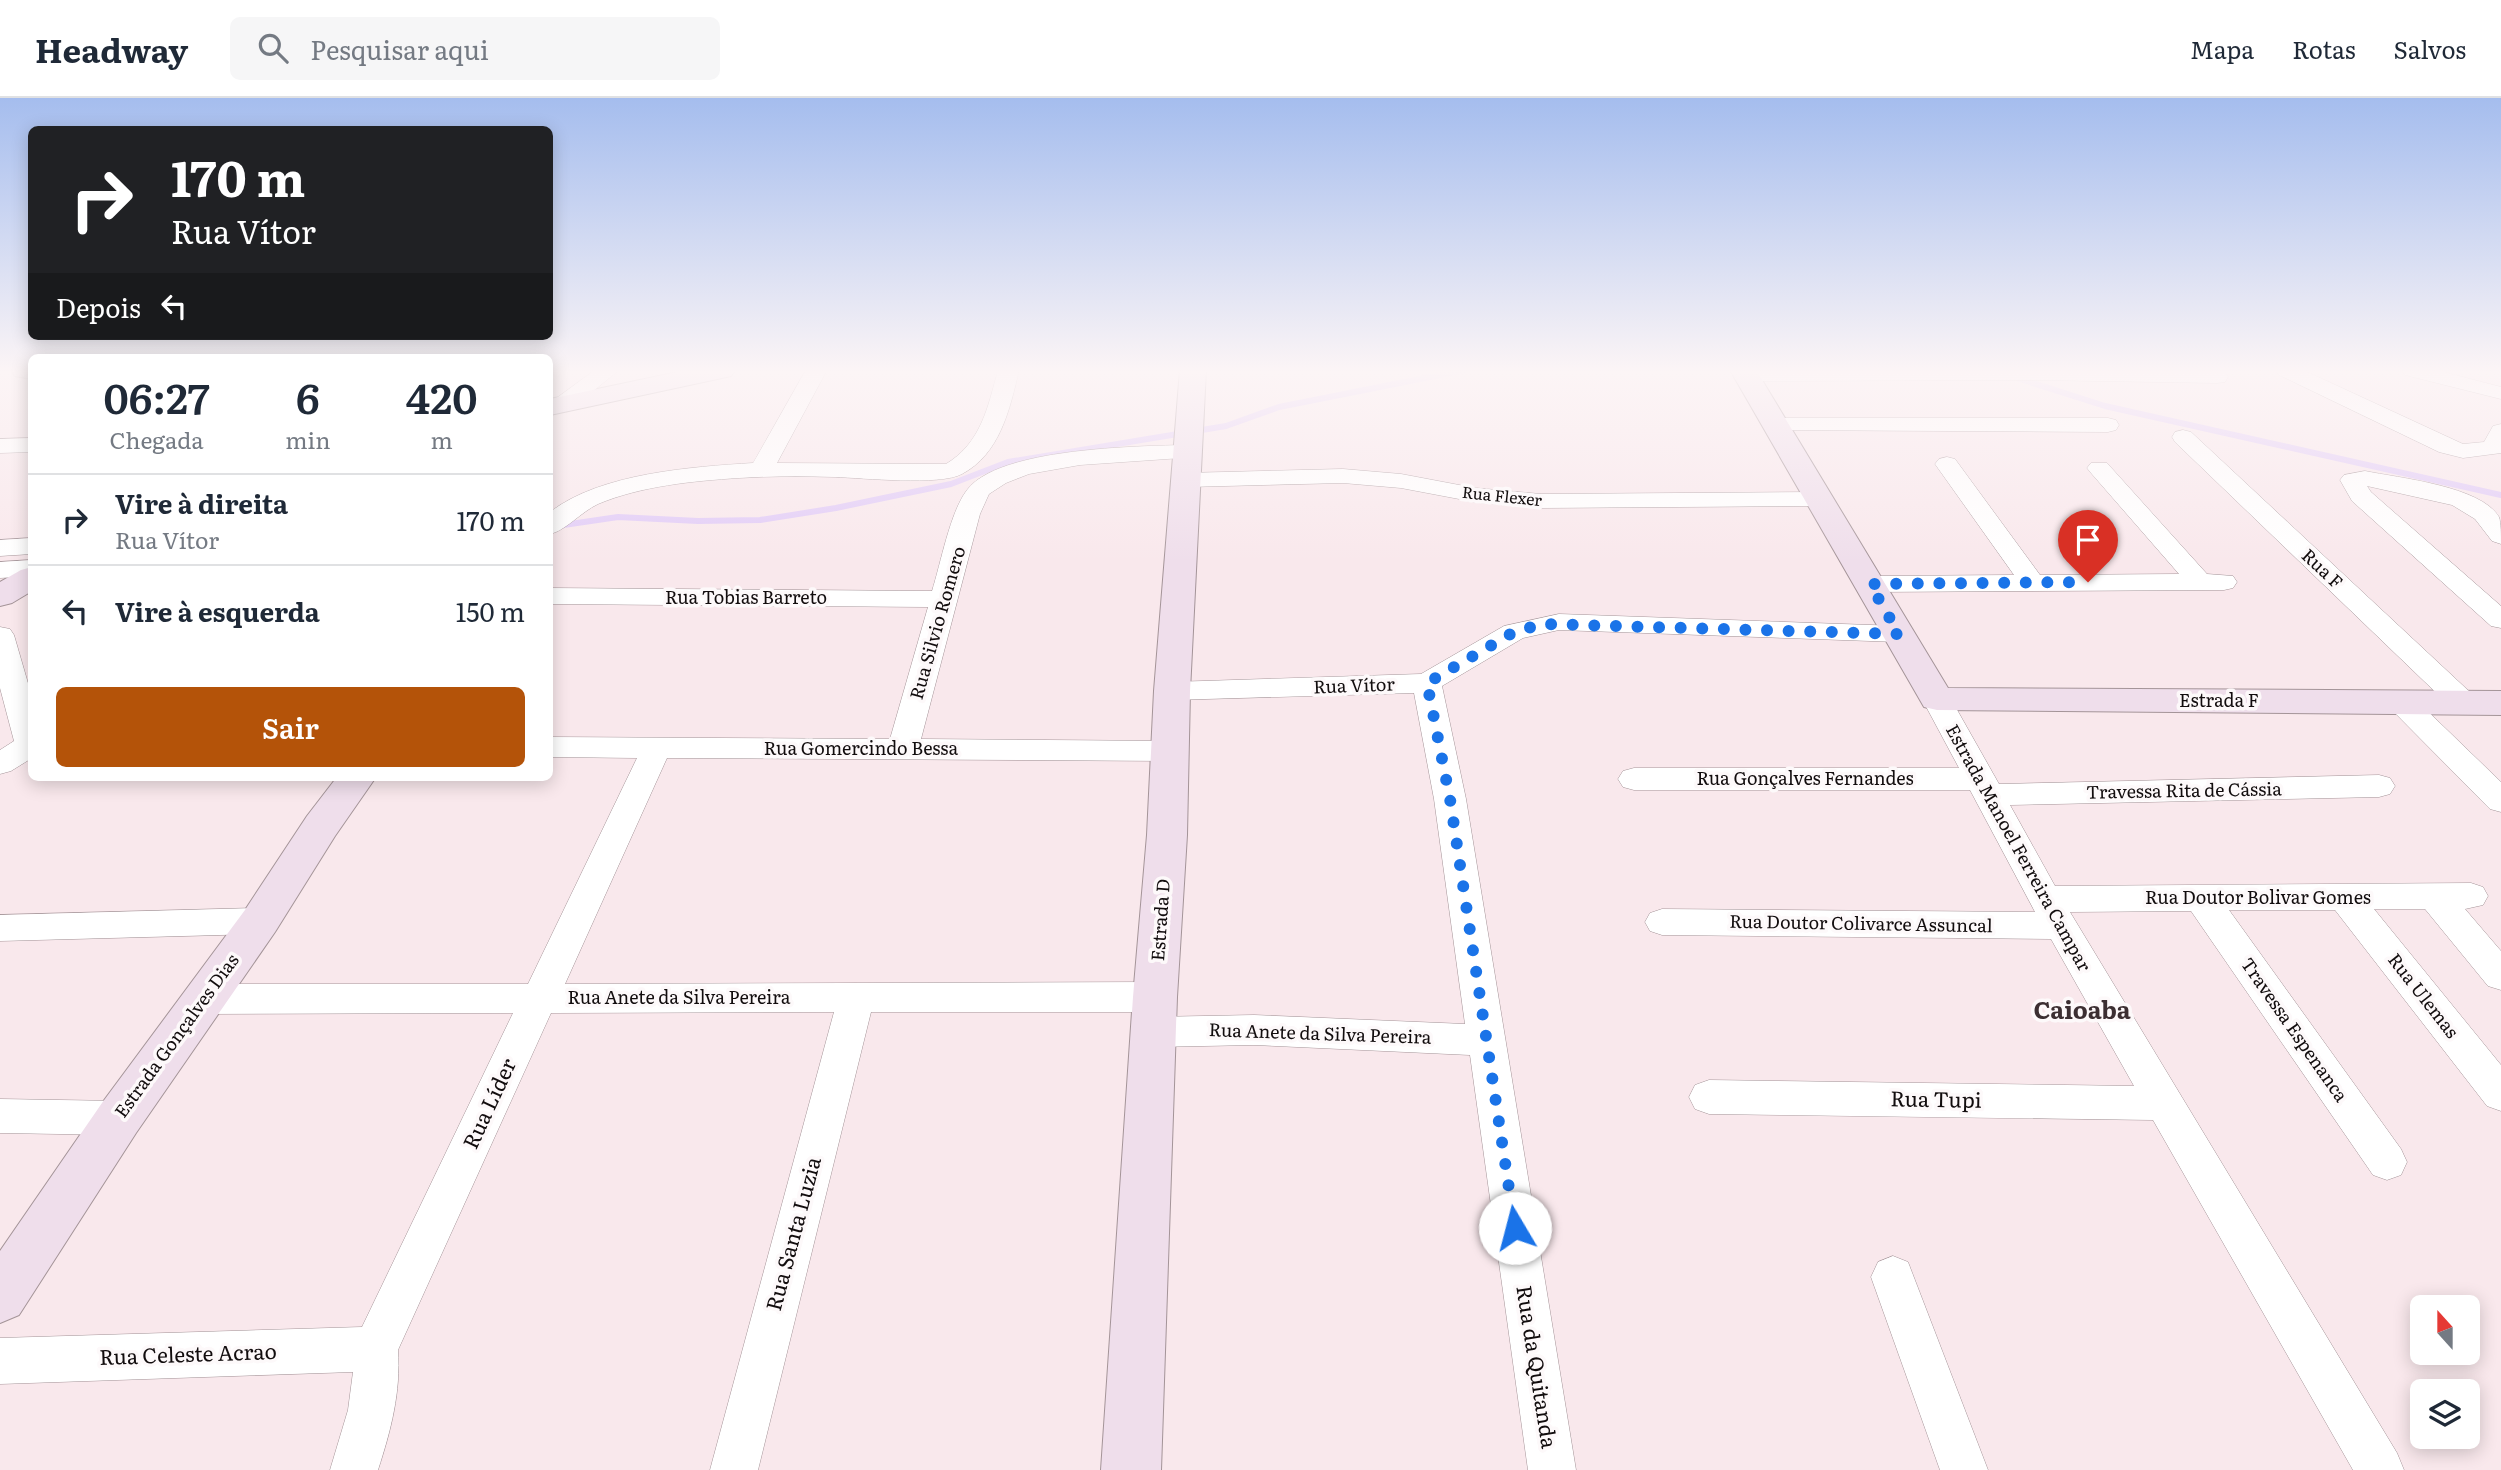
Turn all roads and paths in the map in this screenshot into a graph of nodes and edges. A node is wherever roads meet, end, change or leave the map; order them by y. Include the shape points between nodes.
1 (781, 434) edge
2 (989, 434) edge
3 (1190, 434) edge
4 (1780, 434) edge
5 (2418, 434) edge
6 (2500, 434) edge
7 (2183, 437) dead end
8 (28, 445) edge
9 (0, 446) edge
10 (1189, 451) junction
11 (1947, 464) dead end
12 (2099, 468) dead end
13 (761, 470) junction
14 (974, 497) joint
15 (1818, 499) junction
16 (554, 522) edge
17 (2501, 536) edge
18 (28, 546) edge
19 (0, 548) edge
20 (28, 568) edge
21 (0, 570) edge
22 (28, 579) edge
23 (2032, 582) junction
24 (1870, 584) junction
25 (0, 596) edge
26 (553, 596) edge
27 (943, 599) junction
28 (2501, 620) edge
29 (1899, 634) junction
30 (0, 635) edge
31 (1427, 683) junction
32 (1172, 691) junction
33 (1937, 699) junction
34 (2462, 702) junction
35 (2402, 703) junction
36 (2501, 703) edge
37 (28, 735) edge
38 (553, 747) edge
39 (657, 747) junction
40 (28, 748) edge
41 (903, 749) junction
42 (1172, 751) junction
43 (0, 764) edge
44 (1633, 779) dead end
45 (354, 781) edge
46 (2378, 786) dead end
47 (1984, 787) junction
48 (2501, 801) edge
49 (2471, 896) dead end
50 (2344, 897) junction
51 (2435, 897) junction
52 (2200, 898) junction
53 (2053, 913) junction
54 (260, 921) junction
55 (1662, 922) dead end
56 (0, 928) edge
57 (2501, 976) edge
58 (539, 998) junction
59 (856, 998) junction
60 (204, 999) junction
61 (1154, 1014) junction
62 (1487, 1040) junction
63 (2501, 1094) edge
64 (1709, 1097) dead end
65 (2163, 1103) junction
66 (0, 1116) edge
67 (119, 1118) junction
68 (2387, 1162) dead end
69 (1893, 1277) dead end
70 (0, 1297) edge
71 (375, 1349) junction
72 (0, 1361) edge
73 (354, 1470) edge
74 (734, 1470) edge
75 (1132, 1470) edge
76 (1552, 1470) edge
77 (1964, 1470) edge
78 (2380, 1470) edge

1 - 13 street
2 - 13 street via 971,459 951,471
3 - 10 street, Estrada D
4 - 15 street, Estrada Manoel Ferreira Campar
5 - 6 street via 2463,451 2493,448
7 - 34 street, Rua F
8 - 9 street
10 - 14 street, Rua Flexer via 1046,464 990,483
10 - 15 street, Rua Flexer via 1541,501
10 - 32 street, Estrada D
11 - 23 street
12 - 23 street via 2212,582
13 - 16 street via 715,472 630,487 591,499
14 - 27 street, Rua Silvio Romero
15 - 24 street, Estrada Manoel Ferreira Campar
17 - 28 street via 2484,514 2460,499 2365,478 2352,480 2361,496
18 - 19 street
20 - 21 street
22 - 25 street
23 - 24 street
24 - 29 street, Estrada Manoel Ferreira Campar
26 - 27 street, Rua Tobias Barreto
27 - 41 street, Rua Silvio Romero
29 - 31 street, Rua Vítor via 1543,624 1514,632
29 - 33 street, Estrada Manoel Ferreira Campar
30 - 37 street
31 - 32 street, Rua Vítor
31 - 62 street, Rua da Quitanda
32 - 42 street, Estrada D
33 - 35 street, Estrada F
33 - 47 street, Estrada Manoel Ferreira Campar
34 - 35 street, Estrada F
34 - 36 street, Estrada F
35 - 48 street
38 - 39 street, Rua Gomercindo Bessa
39 - 41 street, Rua Gomercindo Bessa
39 - 58 street, Rua Líder
40 - 43 street
41 - 42 street, Rua Gomercindo Bessa
42 - 61 street, Estrada D
44 - 47 street, Rua Gonçalves Fernandes
45 - 54 street, Estrada Gonçalves Dias
46 - 47 street, Travessa Rita de Cássia
47 - 53 street, Estrada Manoel Ferreira Campar
49 - 51 street, Rua Doutor Bolivar Gomes
50 - 51 street, Rua Doutor Bolivar Gomes
50 - 52 street, Rua Doutor Bolivar Gomes
50 - 63 street, Rua Ulemas
51 - 57 street
52 - 53 street, Rua Doutor Bolivar Gomes
52 - 68 street, Travessa Espenanca
53 - 55 street, Rua Doutor Colivarce Assuncal
53 - 65 street, Estrada Manoel Ferreira Campar
54 - 56 street
54 - 60 street, Estrada Gonçalves Dias
58 - 59 street, Rua Anete da Silva Pereira
58 - 60 street, Rua Anete da Silva Pereira
58 - 71 street, Rua Líder
59 - 61 street, Rua Anete da Silva Pereira
59 - 74 street, Rua Santa Luzia
60 - 67 street, Estrada Gonçalves Dias
61 - 62 street, Rua Anete da Silva Pereira via 1254,1030
61 - 75 street, Estrada D
62 - 76 street, Rua da Quitanda
64 - 65 street, Rua Tupi
65 - 78 street, Estrada Manoel Ferreira Campar
66 - 67 street
67 - 70 street, Estrada Gonçalves Dias
69 - 77 street
71 - 72 street, Rua Celeste Acrao
71 - 73 street, Rua Líder via 374,1401

